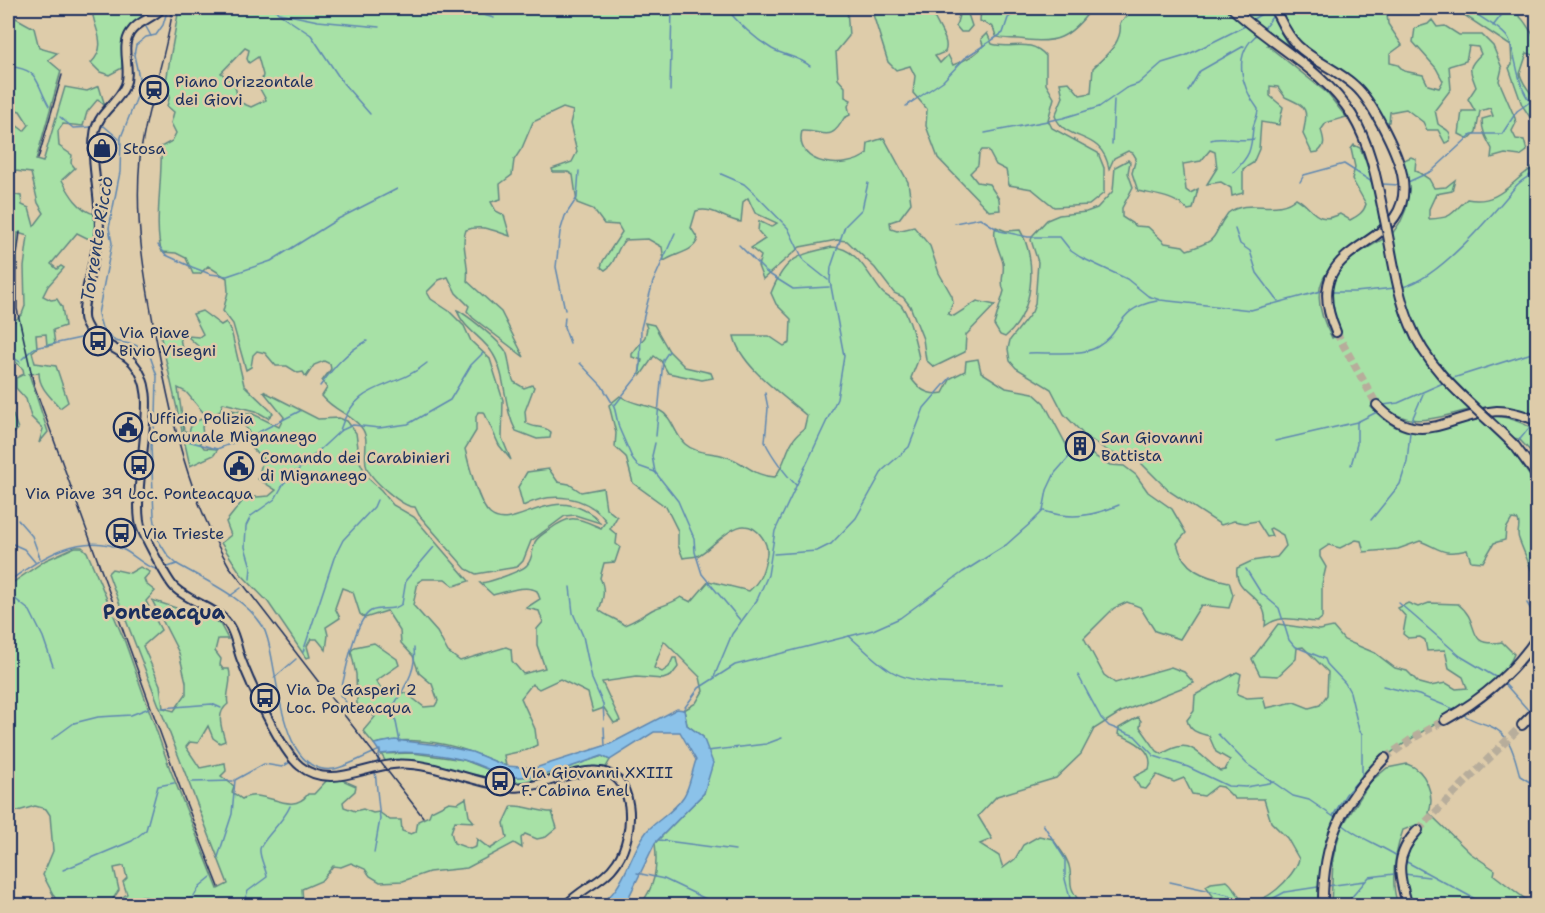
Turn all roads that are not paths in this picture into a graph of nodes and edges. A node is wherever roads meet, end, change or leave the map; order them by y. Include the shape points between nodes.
1 (162, 8) edge
2 (1232, 8) edge
3 (1274, 8) edge
4 (1336, 332) tunnel mouth
5 (1377, 405) tunnel mouth
6 (1538, 422) edge
7 (1538, 477) edge
8 (1538, 636) edge
9 (1538, 709) edge
10 (1445, 720) tunnel mouth
11 (1522, 725) tunnel mouth
12 (1385, 758) tunnel mouth
13 (1418, 830) tunnel mouth
14 (565, 906) edge
15 (1323, 906) edge
16 (1408, 906) edge

1 - 14 main road via 128,36 125,87 96,128 99,230 83,317 97,337 130,358 144,381 147,412 139,519 167,578 182,594 229,625 242,663 299,765 317,774 346,776 402,764 511,787 594,771 616,779 630,801 624,850 606,875
2 - 7 highway, bridge via 1341,99 1356,122 1373,164 1404,307 1419,344 1446,381 1515,446
3 - 4 highway via 1300,48 1360,92 1394,153 1402,176 1400,204 1389,225 1348,254 1330,275 1325,301
5 - 6 highway via 1403,425 1419,429 1499,411
8 - 10 highway via 1514,666 1465,709
9 - 11 highway
12 - 15 highway via 1350,799 1332,834 1325,862
13 - 16 highway via 1407,844 1399,869

